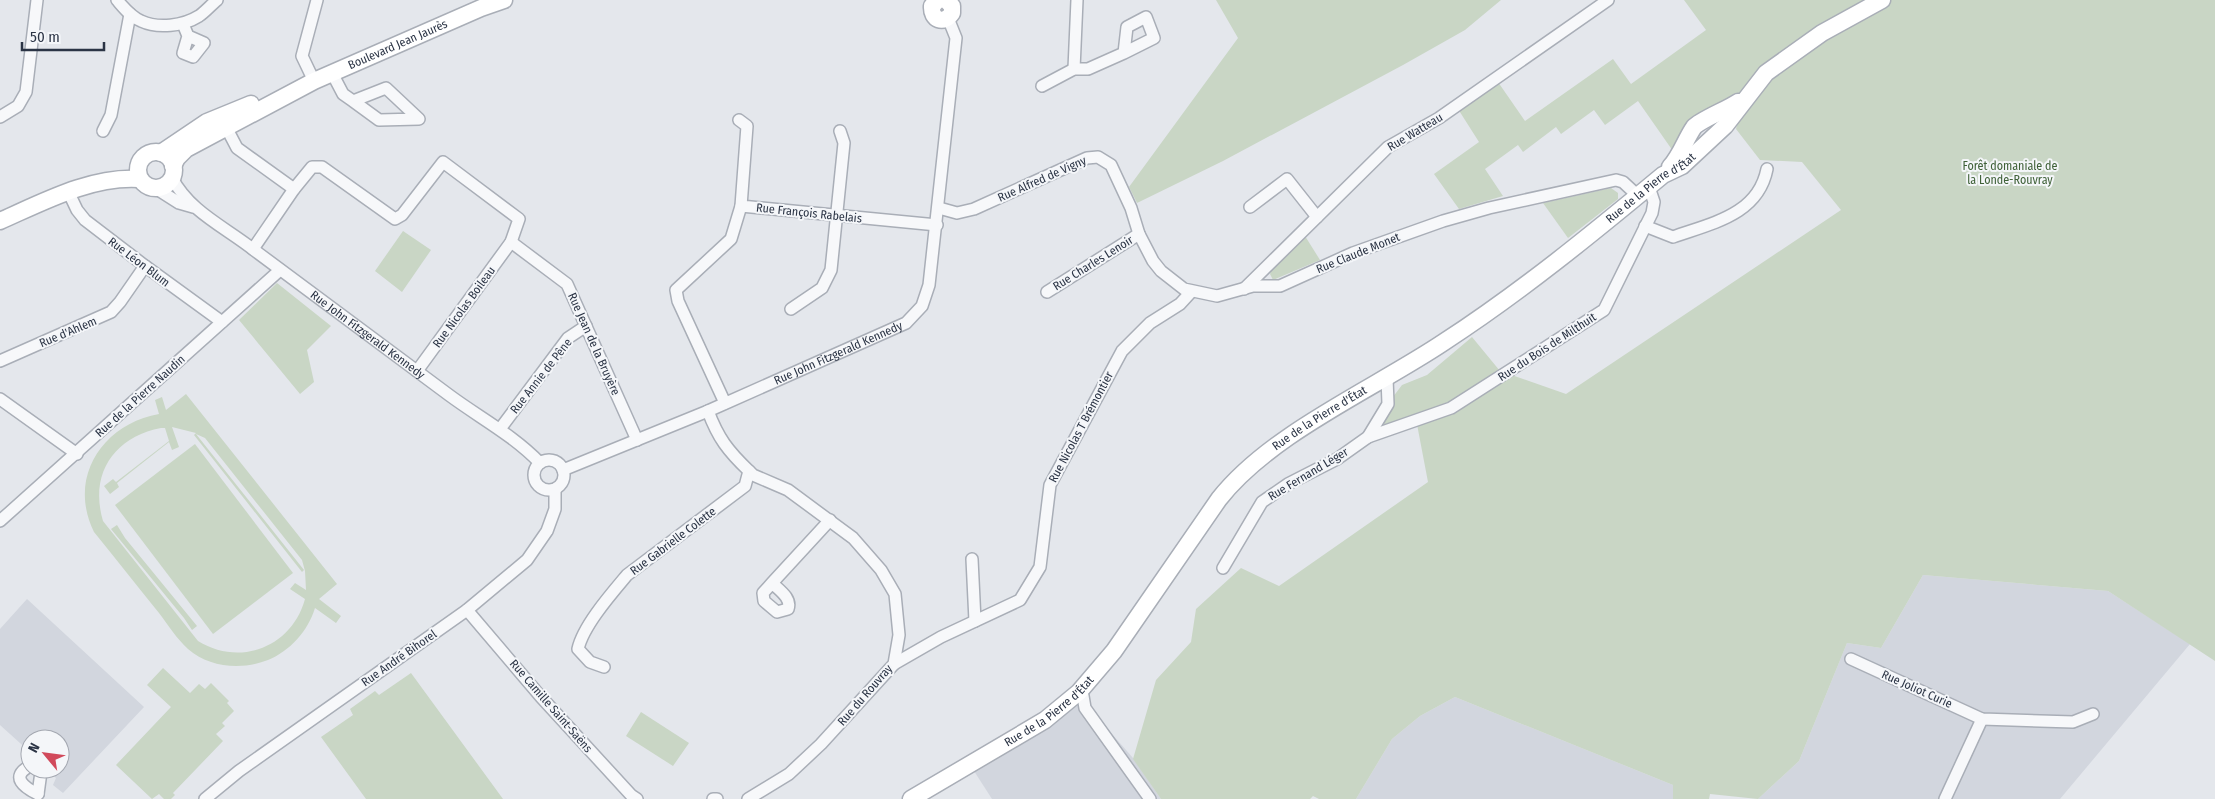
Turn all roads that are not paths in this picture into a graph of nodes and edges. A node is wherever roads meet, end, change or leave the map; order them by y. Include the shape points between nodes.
1 (37, 0) edge
2 (117, 0) edge
3 (217, 0) edge
4 (317, 0) edge
5 (504, 0) edge
6 (1077, 0) edge
7 (1608, 0) edge
8 (1882, 0) edge
9 (942, 3) edge
10 (488, 4) edge
11 (130, 14) junction
12 (183, 24) junction
13 (188, 36) dead end
14 (1124, 53) dead end
15 (1074, 69) junction
16 (332, 73) junction
17 (314, 81) junction
18 (1042, 86) dead end
19 (352, 101) junction
20 (0, 116) edge
21 (739, 120) dead end
22 (226, 127) junction
23 (103, 131) dead end
24 (840, 131) dead end
25 (161, 153) junction
26 (140, 161) junction
27 (1767, 169) dead end
28 (173, 172) junction
29 (139, 179) junction
30 (157, 189) junction
31 (294, 189) junction
32 (70, 190) junction
33 (1643, 191) junction
34 (1125, 197) joint
35 (741, 206) junction
36 (1250, 207) dead end
37 (194, 208) junction
38 (939, 208) junction
39 (836, 216) junction
40 (1317, 217) junction
41 (0, 221) edge
42 (937, 225) junction
43 (1645, 226) junction
44 (1139, 234) junction
45 (511, 242) junction
46 (253, 249) junction
47 (145, 266) junction
48 (280, 270) junction
49 (1243, 290) junction
50 (1047, 292) dead end
51 (1191, 292) junction
52 (791, 309) dead end
53 (222, 322) junction
54 (586, 326) junction
55 (0, 361) edge
56 (417, 371) junction
57 (1387, 378) junction
58 (0, 399) edge
59 (725, 403) junction
60 (1452, 408) joint
61 (708, 411) junction
62 (500, 429) junction
63 (1368, 437) junction
64 (637, 440) junction
65 (77, 454) junction
66 (540, 463) junction
67 (563, 470) junction
68 (749, 471) junction
69 (555, 489) junction
70 (830, 520) junction
71 (0, 521) edge
72 (972, 559) dead end
73 (1223, 568) dead end
74 (772, 583) dead end
75 (467, 610) junction
76 (975, 621) junction
77 (1851, 659) dead end
78 (894, 664) junction
79 (604, 667) dead end
80 (1078, 692) junction
81 (2094, 714) dead end
82 (1982, 719) junction
83 (20, 779) edge
84 (42, 779) edge
85 (40, 796) edge
86 (205, 799) edge
87 (637, 799) edge
88 (713, 799) edge
89 (717, 799) edge
90 (748, 799) edge
91 (911, 799) edge
92 (1150, 799) edge
93 (1945, 799) edge

1 - 20 street via 26,92 18,106
2 - 11 street
3 - 12 street via 199,16
4 - 17 street via 302,56
5 - 10 street, Boulevard Jean Jaurès
6 - 15 street
7 - 40 street, Rue Watteau via 1439,118 1388,147
8 - 33 street, Rue de la Pierre d'État via 1822,33 1766,73 1744,98 1695,126 1678,158 1664,175
9 - 38 street, Rue John Fitzgerald Kennedy via 956,38
10 - 16 street, Boulevard Jean Jaurès
11 - 12 street via 154,25
11 - 23 street via 111,115
12 - 13 street
14 - 15 street via 1088,69
15 - 18 street
16 - 17 street, Boulevard Jean Jaurès
16 - 19 street via 343,94
17 - 22 street, Boulevard Jean Jaurès
17 - 25 street, Boulevard Jean Jaurès via 291,87 207,122
19 - 19 street via 379,120 419,119 386,88
21 - 35 street, Rue François Rabelais via 747,126
22 - 28 street, Boulevard Jean Jaurès via 186,150 177,158
22 - 31 street via 237,148
24 - 39 street via 844,143
25 - 26 street via 149,153
25 - 28 street via 169,158
26 - 29 street
26 - 32 street via 93,177
27 - 43 street via 1764,183 1752,202 1723,219 1673,237
28 - 30 street via 163,187
28 - 37 street, Rue John Fitzgerald Kennedy via 184,197
29 - 30 street
29 - 32 street via 118,179
30 - 37 street, Rue John Fitzgerald Kennedy
31 - 45 street, Rue Nicolas Boileau via 312,167 322,167 395,219 402,215 442,162 519,219
31 - 46 street
32 - 41 street
32 - 47 street, Rue Léon Blum via 77,210 85,220
33 - 43 street, Rue du Bois de Milthuit via 1654,202
33 - 49 street, Rue Claude Monet via 1616,180 1488,208 1386,241 1280,286 1253,286
33 - 57 street, Rue de la Pierre d'État via 1492,310
34 - 38 street, Rue Alfred de Vigny via 1111,165 1102,158 1093,157 974,209 957,213
34 - 44 street, Rue Claude Monet
35 - 39 street, Rue François Rabelais
35 - 59 street via 731,239 676,290 678,301
36 - 40 street via 1287,179
37 - 46 street, Rue John Fitzgerald Kennedy
38 - 42 street, Rue John Fitzgerald Kennedy
39 - 42 street, Rue François Rabelais
39 - 52 street via 828,279 822,288
40 - 49 street, Rue Watteau
42 - 59 street, Rue John Fitzgerald Kennedy via 930,285 922,306 906,323
43 - 60 street, Rue du Bois de Milthuit via 1604,310
44 - 50 street, Rue Charles Lenoir
44 - 51 street, Rue Claude Monet via 1160,271
45 - 54 street, Rue Jean de la Bruyère via 567,284
45 - 56 street, Rue Nicolas Boileau
46 - 48 street, Rue John Fitzgerald Kennedy
47 - 53 street, Rue Léon Blum
47 - 55 street, Rue d'Ahlem via 110,312
48 - 53 street, Rue de la Pierre Naudin
48 - 56 street, Rue John Fitzgerald Kennedy
49 - 51 street, Rue Claude Monet via 1217,296
51 - 76 street, Rue Nicolas T Brémontier via 1180,304 1150,323 1122,351 1050,485 1040,567 1020,600
53 - 65 street, Rue de la Pierre Naudin
54 - 62 street, Rue Annie de Pêne via 568,338
54 - 64 street, Rue Jean de la Bruyère
56 - 62 street, Rue John Fitzgerald Kennedy
57 - 63 street, Rue Fernand Léger via 1388,404
57 - 80 street, Rue de la Pierre d'État via 1294,435 1235,479 1114,651
58 - 65 street
59 - 61 street, Rue John Fitzgerald Kennedy
60 - 63 street, Rue Fernand Léger
61 - 64 street, Rue John Fitzgerald Kennedy
61 - 68 street via 728,451
62 - 66 street, Rue John Fitzgerald Kennedy
63 - 73 street, Rue Fernand Léger via 1337,459 1288,484 1262,502
64 - 67 street, Rue John Fitzgerald Kennedy
65 - 71 street, Rue de la Pierre Naudin
66 - 67 street via 553,461
66 - 69 street via 534,471 534,481 546,490
67 - 69 street via 563,479
68 - 70 street, Rue du Rouvray via 753,476 788,490
68 - 79 street, Rue Gabrielle Colette via 745,486 627,575 612,593 580,640 578,650 590,662
69 - 75 street, Rue André Bihorel via 555,509 538,547 528,560
70 - 74 street
70 - 78 street, Rue du Rouvray via 853,538 882,570 895,594 898,635
72 - 76 street
75 - 86 street, Rue André Bihorel
75 - 87 street, Rue Camille Saint-Saëns via 541,697
76 - 78 street, Rue Nicolas T Brémontier
77 - 82 street, Rue Joliot Curie
78 - 90 street, Rue du Rouvray via 802,762 789,774
80 - 91 street, Rue de la Pierre d'État via 1045,720
80 - 92 street
81 - 82 street, Rue Joliot Curie via 2073,722
82 - 93 street
83 - 85 street via 24,787
84 - 85 street
88 - 89 street

